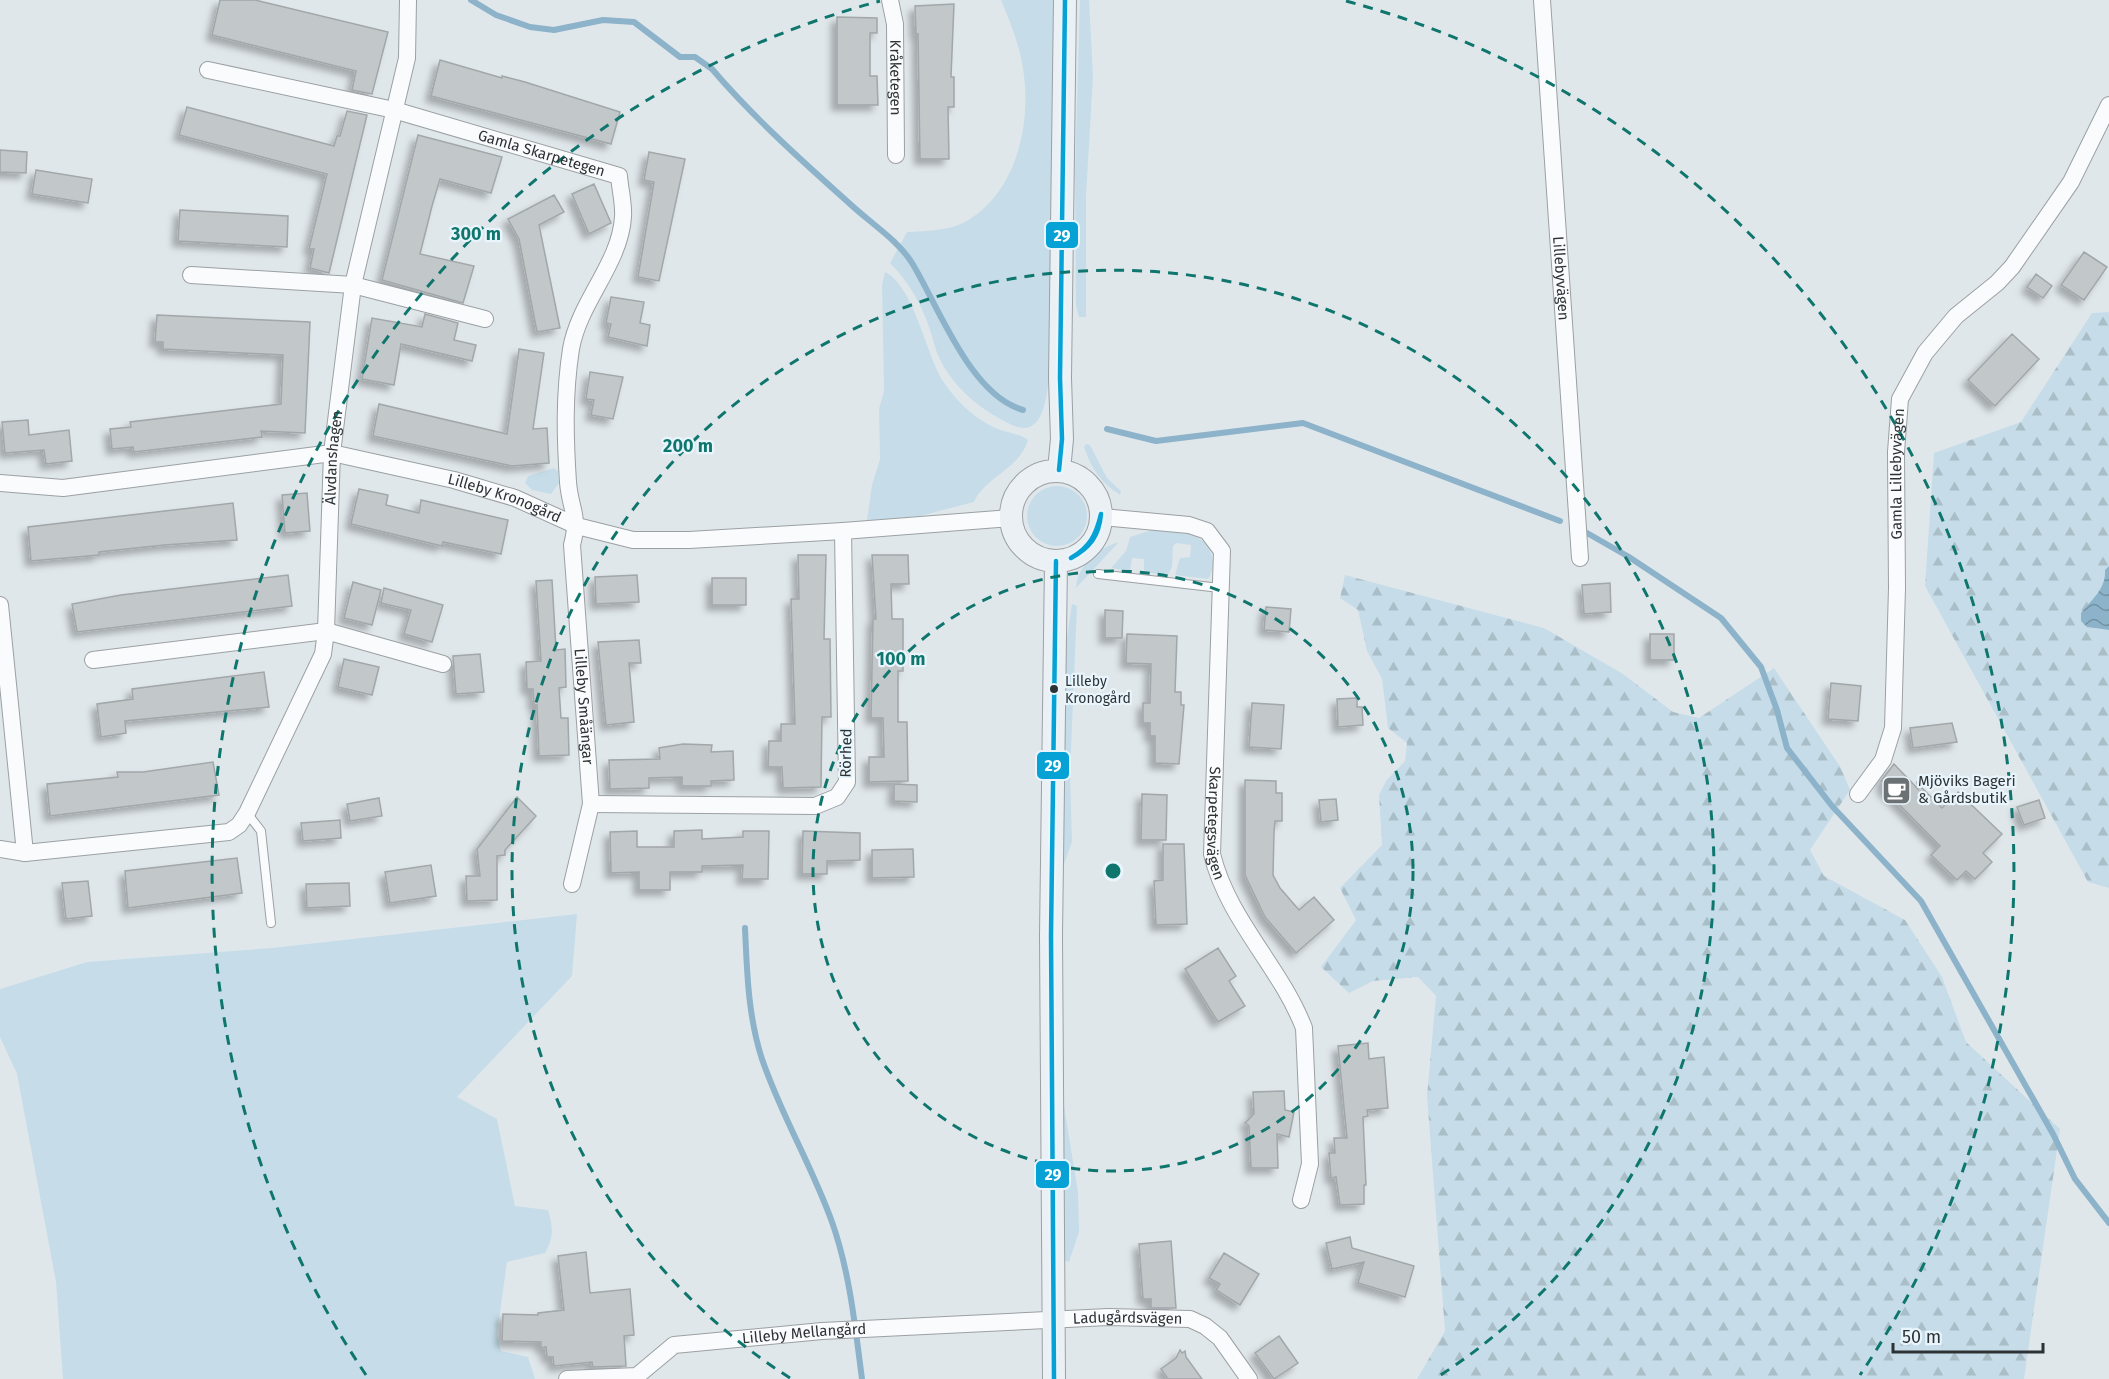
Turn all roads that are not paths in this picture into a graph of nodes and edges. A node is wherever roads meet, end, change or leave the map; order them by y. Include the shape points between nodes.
1 (408, 0) edge
2 (890, 0) edge
3 (1065, 0) edge
4 (1542, 0) edge
5 (208, 70) dead end
6 (2109, 105) edge
7 (394, 110) junction
8 (896, 155) dead end
9 (191, 275) dead end
10 (353, 285) junction
11 (485, 319) dead end
12 (332, 453) junction
13 (1059, 470) junction
14 (0, 483) edge
15 (1102, 517) junction
16 (1011, 518) junction
17 (578, 526) junction
18 (843, 531) junction
19 (1581, 558) dead end
20 (1056, 561) junction
21 (1098, 574) dead end
22 (1220, 588) junction
23 (0, 605) edge
24 (326, 631) junction
25 (93, 660) dead end
26 (443, 664) dead end
27 (1858, 794) dead end
28 (591, 804) junction
29 (248, 813) junction
30 (0, 849) edge
31 (25, 853) junction
32 (572, 884) dead end
33 (271, 923) dead end
34 (1301, 1200) dead end
35 (1053, 1319) junction
36 (567, 1379) edge
37 (1054, 1379) edge
38 (1249, 1379) edge

1 - 7 street, Älvdanshagen via 407,58
2 - 8 street, Kråketegen via 896,24
3 - 13 street
4 - 19 street, Lillebyvägen
5 - 7 street
6 - 27 street, Gamla Lillebyvägen via 2071,182 2019,257 1997,284 1956,316 1925,352 1900,399 1893,728 1883,760
7 - 10 street, Älvdanshagen
7 - 17 street, Gamla Skarpetegen via 619,176 623,217 613,253 587,303 571,350 564,422 569,493
9 - 10 street
10 - 11 street
10 - 12 street, Älvdanshagen
12 - 14 street, Lilleby Kronogård via 63,488
12 - 17 street, Lilleby Kronogård via 462,482 515,498
12 - 24 street, Älvdanshagen
13 - 15 street via 1076,474 1090,484
13 - 16 street via 1040,473 1024,483 1014,499
15 - 20 street via 1098,534 1088,549 1073,558
15 - 22 street, Skarpetegsvägen via 1189,525 1207,531 1222,551
16 - 18 street, Lilleby Kronogård
16 - 20 street via 1015,534 1025,548 1039,558
17 - 18 street, Lilleby Kronogård via 633,540
17 - 28 street, Lilleby Småängar via 573,545
18 - 28 street, Rörhed via 847,782 837,797 815,806
20 - 35 street via 1051,936
21 - 22 lane
22 - 34 street, Skarpetegsvägen via 1212,854 1221,886 1279,977 1304,1028 1310,1164
23 - 31 street
24 - 25 street
24 - 26 street
24 - 29 street, Älvdanshagen via 317,670
28 - 32 street, Lilleby Småängar
29 - 31 street, Älvdanshagen via 229,832
29 - 33 lane via 261,831
30 - 31 street, Älvdanshagen
35 - 36 street, Lilleby Mellangård via 822,1331 674,1345 637,1376
35 - 37 street
35 - 38 street, Ladugårdsvägen via 1190,1319 1220,1338

